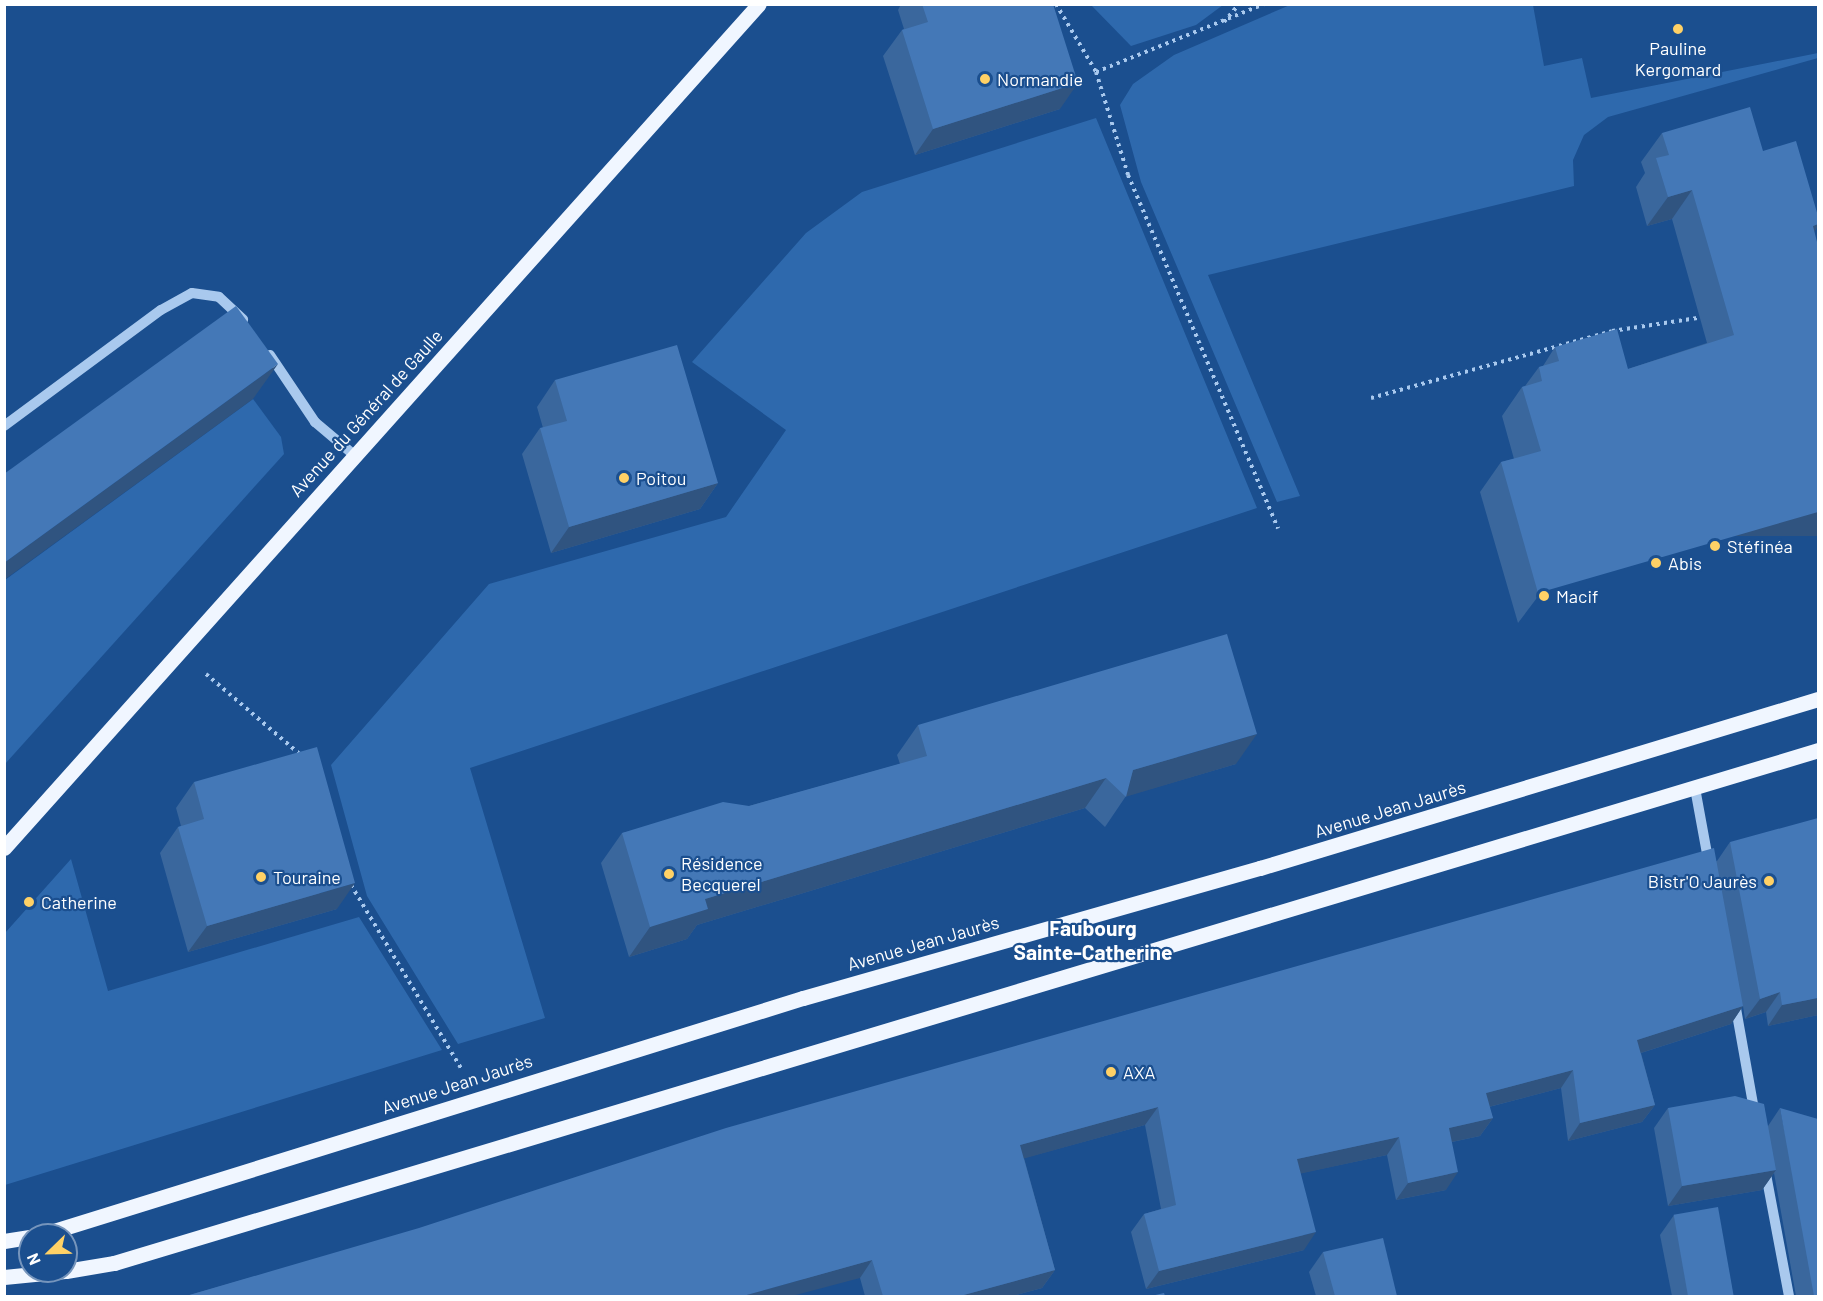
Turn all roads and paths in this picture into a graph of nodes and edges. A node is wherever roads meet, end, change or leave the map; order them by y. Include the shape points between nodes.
1 (759, 4) edge
2 (1056, 4) edge
3 (1239, 4) edge
4 (1264, 4) edge
5 (1221, 25) junction
6 (1096, 72) junction
7 (1717, 316) edge
8 (251, 329) edge
9 (263, 345) edge
10 (1371, 398) dead end
11 (4, 426) edge
12 (354, 455) junction
13 (1278, 530) dead end
14 (179, 650) junction
15 (1818, 699) edge
16 (1818, 750) edge
17 (308, 761) edge
18 (1695, 788) junction
19 (4, 848) edge
20 (1712, 880) edge
21 (350, 882) edge
22 (1731, 984) edge
23 (474, 1100) junction
24 (1757, 1123) edge
25 (1763, 1158) edge
26 (78, 1223) edge
27 (78, 1269) edge
28 (1789, 1296) edge

1 - 12 main road, Avenue du Général de Gaulle
2 - 6 path
3 - 5 path
4 - 5 path
5 - 6 path
6 - 13 path via 1128,175
7 - 10 path via 1612,330
8 - 11 street via 219,297 192,294 161,310
9 - 12 street via 315,422
12 - 14 main road, Avenue du Général de Gaulle
14 - 17 path
14 - 19 main road, Avenue du Général de Gaulle
15 - 23 main road, Avenue Jean Jaurès
16 - 18 main road
18 - 20 street
18 - 27 main road via 114,1263
21 - 23 path via 456,1054
22 - 24 street
23 - 26 main road, Avenue Jean Jaurès
25 - 28 street

